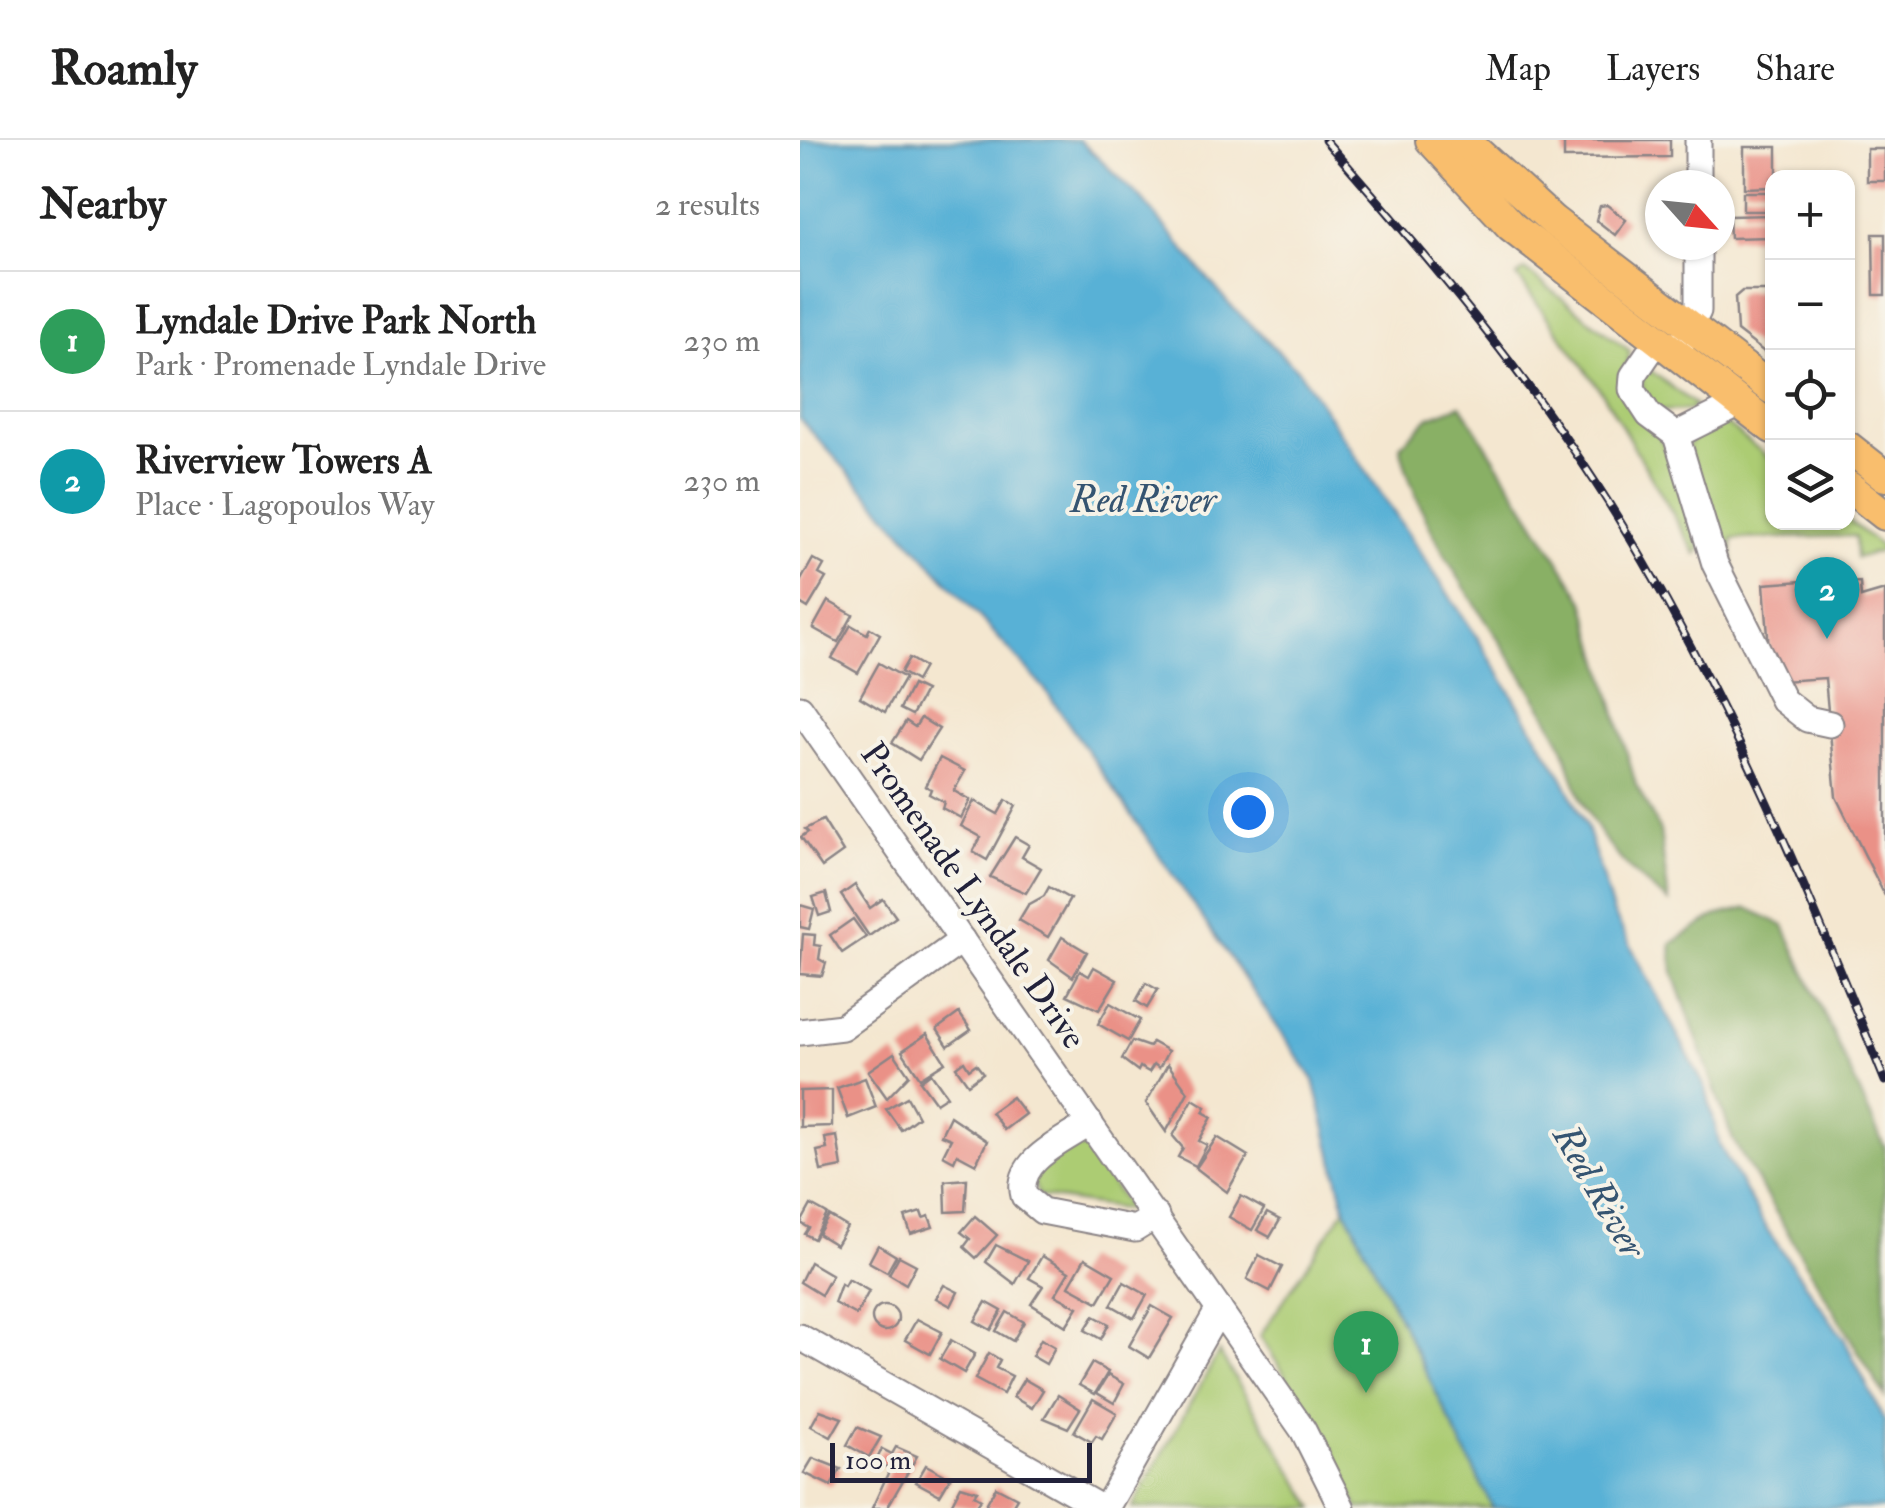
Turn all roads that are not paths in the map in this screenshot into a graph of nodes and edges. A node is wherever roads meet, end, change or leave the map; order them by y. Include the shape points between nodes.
1 (1431, 140) edge
2 (1464, 140) edge
3 (1698, 140) edge
4 (1698, 170) edge
5 (1698, 260) edge
6 (1693, 328) junction
7 (1665, 347) junction
8 (1765, 385) edge
9 (1740, 402) junction
10 (1765, 422) edge
11 (1676, 435) junction
12 (1855, 452) edge
13 (1885, 476) edge
14 (1855, 491) edge
15 (1885, 514) edge
16 (800, 708) edge
17 (1830, 724) dead end
18 (962, 940) junction
19 (800, 1032) edge
20 (1090, 1123) junction
21 (1156, 1216) junction
22 (1219, 1309) junction
23 (800, 1337) edge
24 (1104, 1508) edge
25 (1342, 1508) edge

1 - 7 main road via 1511,226
2 - 6 main road via 1553,221
3 - 4 street
5 - 6 street
6 - 7 street
6 - 8 main road
7 - 9 main road
7 - 11 street via 1634,376 1632,389
9 - 10 main road
9 - 11 street
11 - 17 street via 1715,564 1783,700 1807,719
12 - 13 main road
14 - 15 main road
16 - 18 street, Promenade Lyndale Drive
18 - 19 street via 842,1026
18 - 20 street, Promenade Lyndale Drive
20 - 21 street, Promenade Lyndale Drive
20 - 21 street via 1031,1163 1022,1181 1024,1196 1042,1210 1135,1229
21 - 22 street, Promenade Lyndale Drive
22 - 24 street
22 - 25 street, Promenade Lyndale Drive via 1303,1430
23 - 24 street

